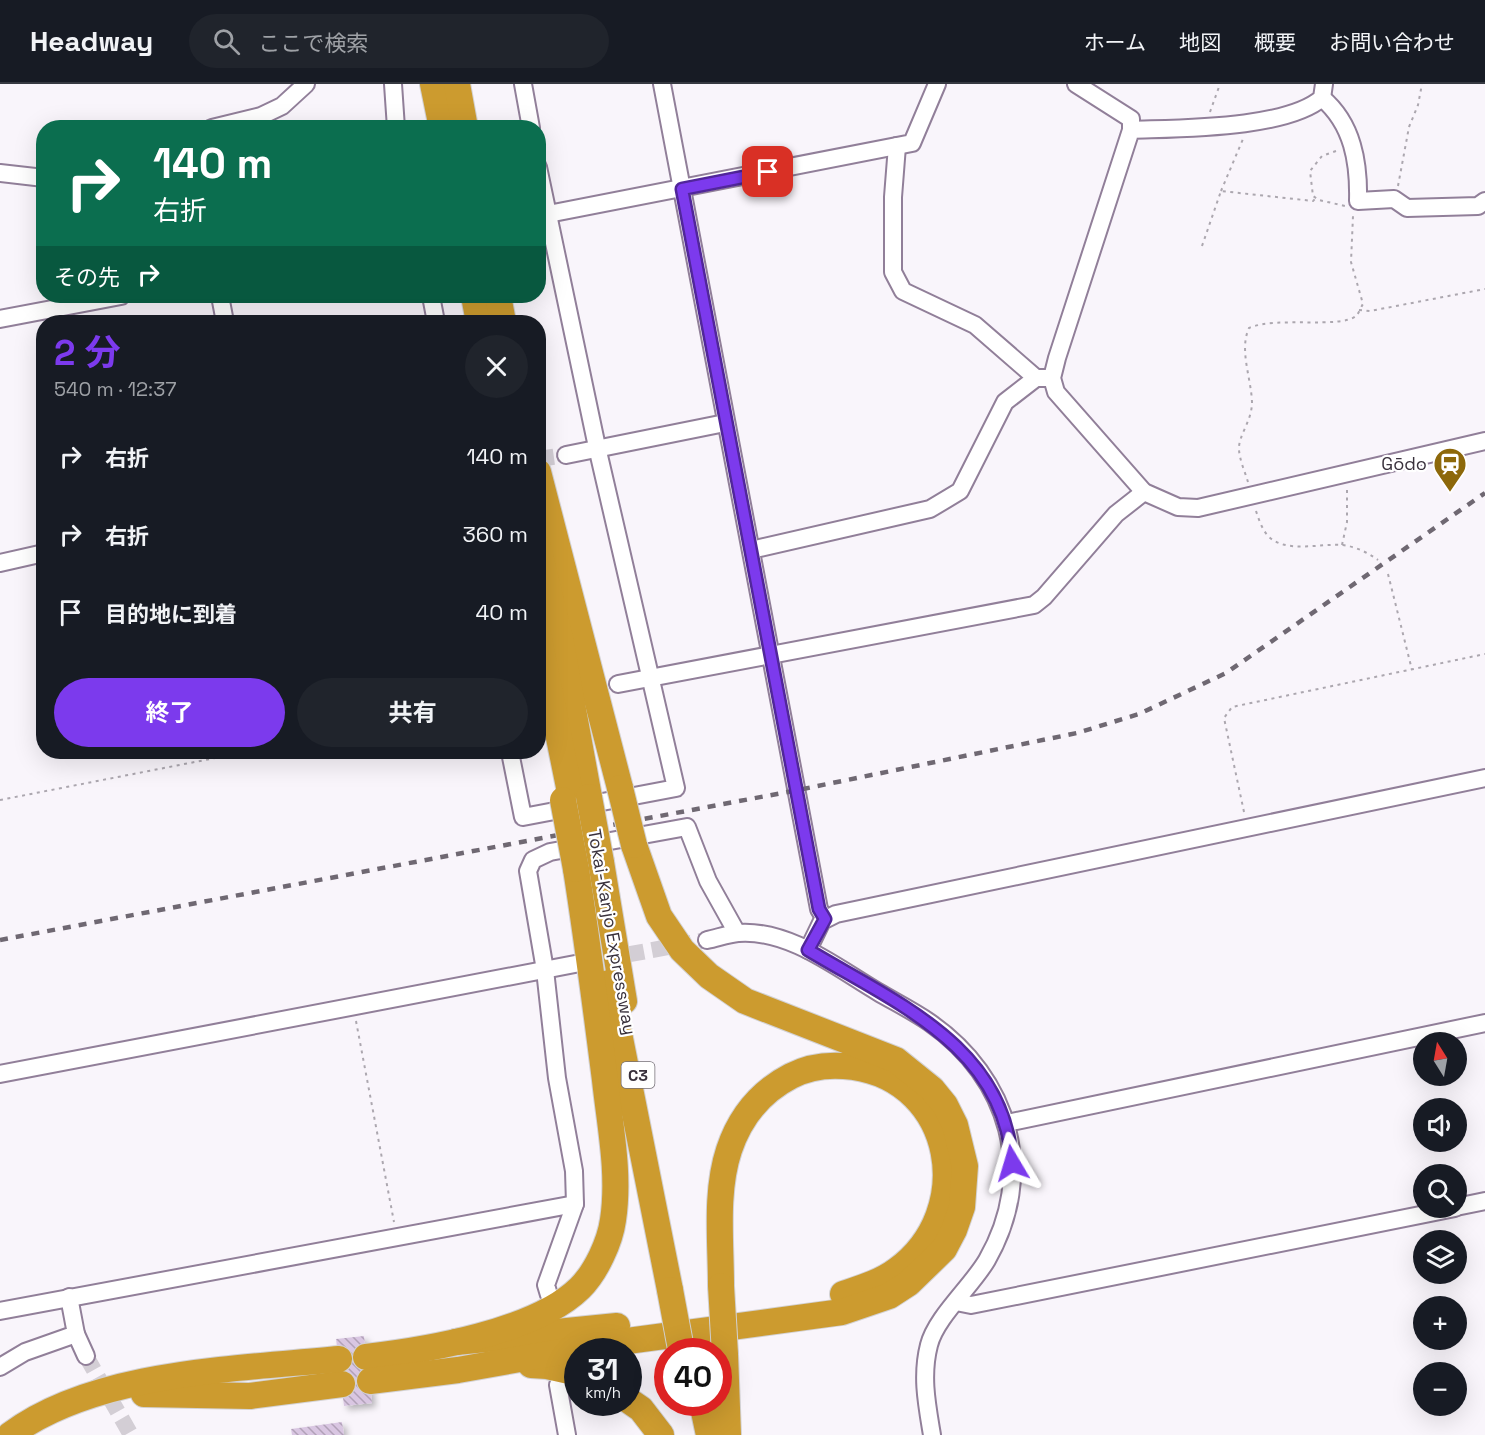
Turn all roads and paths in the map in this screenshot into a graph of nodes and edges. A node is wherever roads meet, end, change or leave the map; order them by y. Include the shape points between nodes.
1 (306, 84) edge
2 (393, 84) edge
3 (433, 84) edge
4 (457, 84) edge
5 (523, 84) edge
6 (662, 84) edge
7 (937, 84) edge
8 (1076, 84) edge
9 (1220, 84) edge
10 (1422, 84) edge
11 (1323, 91) edge
12 (245, 120) edge
13 (395, 120) edge
14 (440, 120) edge
15 (464, 120) edge
16 (530, 120) edge
17 (1250, 122) junction
18 (1205, 127) junction
19 (1131, 130) junction
20 (897, 146) junction
21 (1353, 148) junction
22 (0, 173) edge
23 (36, 177) edge
24 (682, 189) junction
25 (1221, 191) junction
26 (1316, 198) junction
27 (1394, 199) junction
28 (1485, 201) edge
29 (546, 214) edge
30 (546, 228) edge
31 (1202, 246) dead end
32 (1485, 289) edge
33 (83, 303) edge
34 (1359, 310) junction
35 (0, 319) edge
36 (1044, 378) junction
37 (725, 423) junction
38 (1485, 441) edge
39 (597, 447) junction
40 (566, 455) tunnel mouth
41 (1346, 473) junction
42 (1143, 492) junction
43 (1252, 494) junction
44 (546, 503) edge
45 (1342, 545) junction
46 (751, 550) junction
47 (36, 555) edge
48 (1378, 560) dead end
49 (0, 563) edge
50 (1388, 574) dead end
51 (546, 580) edge
52 (1485, 654) edge
53 (773, 656) junction
54 (1412, 669) junction
55 (546, 670) edge
56 (651, 678) junction
57 (618, 684) dead end
58 (546, 692) edge
59 (210, 759) edge
60 (511, 759) edge
61 (1485, 778) edge
62 (574, 798) junction
63 (0, 800) edge
64 (1247, 828) junction
65 (587, 865) junction
66 (825, 919) junction
67 (737, 933) junction
68 (707, 940) tunnel mouth
69 (808, 950) junction
70 (575, 964) tunnel mouth
71 (545, 970) junction
72 (354, 1006) junction
73 (1485, 1023) edge
74 (0, 1074) edge
75 (1007, 1123) junction
76 (1485, 1201) edge
77 (575, 1204) junction
78 (1467, 1205) edge
79 (1413, 1216) edge
80 (397, 1237) junction
81 (549, 1294) dead end
82 (69, 1297) junction
83 (956, 1302) junction
84 (0, 1311) edge
85 (75, 1334) junction
86 (684, 1338) edge
87 (456, 1342) junction
88 (86, 1356) tunnel mouth
89 (0, 1367) edge
90 (458, 1370) junction
91 (340, 1372) dead end
92 (564, 1377) edge
93 (642, 1410) edge
94 (567, 1416) edge
95 (694, 1416) edge
96 (705, 1416) edge
97 (10, 1435) edge
98 (567, 1435) edge
99 (661, 1435) edge
100 (698, 1435) edge
101 (709, 1435) edge
102 (728, 1435) edge
103 (932, 1435) edge

1 - 12 street via 282,106
2 - 13 street
3 - 14 highway
4 - 15 highway
5 - 16 street
6 - 24 street
7 - 20 street via 912,143
8 - 19 street via 1131,118
9 - 18 path
10 - 27 path
11 - 17 street via 1312,107
11 - 21 street via 1349,133
17 - 18 street
17 - 25 path
18 - 19 street
19 - 36 street
20 - 24 street
20 - 36 street via 893,272 903,291 975,325
21 - 26 path via 1322,156 1310,171
21 - 27 street via 1359,175 1358,201
22 - 23 street
24 - 29 street
24 - 37 street
25 - 26 path via 1313,201
25 - 31 path
26 - 34 path via 1353,208 1351,262 1363,304
27 - 28 street via 1407,208 1478,206
30 - 39 street
32 - 34 path
33 - 35 street
34 - 43 path via 1356,316 1342,321 1262,322 1249,328 1244,339 1251,418 1239,442 1239,452
36 - 42 street
36 - 46 street via 1005,402 960,491 930,509
37 - 39 street
37 - 46 street
38 - 41 street
39 - 40 street
39 - 56 street
41 - 43 street
41 - 45 path via 1347,522
42 - 43 street via 1178,507 1198,508
42 - 53 street via 1116,514 1034,605
43 - 45 path via 1262,528 1277,543
44 - 90 highway, bridge via 634,845 659,916 682,950 745,1001 896,1060 932,1089 945,1105 961,1145 965,1166 962,1207 944,1250 927,1268 896,1292 866,1305 817,1317 605,1344
45 - 48 path
46 - 53 street
47 - 49 street
50 - 54 path
51 - 62 highway, Tokai-Kanjo Expressway / C3 via 560,638
52 - 54 path
53 - 56 street
53 - 66 street via 819,909
54 - 64 path via 1227,711 1225,724
55 - 62 highway, Tokai-Kanjo Expressway / C3
56 - 57 street
56 - 60 street via 676,788 523,817
58 - 62 highway
59 - 63 path
61 - 64 street
62 - 65 highway, Tokai-Kanjo Expressway / C3
64 - 66 street
65 - 86 highway, Tokai-Kanjo Expressway / C3, bridge
65 - 87 highway via 613,1134 613,1221 597,1264 580,1288 538,1315
66 - 69 street
67 - 68 street
67 - 69 street via 754,933
67 - 71 street via 708,881 687,827 561,850 533,860 528,871
69 - 75 street via 943,1034 982,1075
70 - 71 street
71 - 72 street
71 - 77 street via 557,1078 574,1171
72 - 74 street
72 - 80 path
73 - 75 street
75 - 83 street via 1014,1183 1009,1208 995,1245
76 - 78 street
77 - 80 street
77 - 81 street via 546,1285
79 - 83 street via 971,1305
80 - 82 street
82 - 84 street
82 - 85 street
83 - 103 street via 929,1343 924,1381
85 - 88 street
85 - 89 street via 25,1352
87 - 90 highway via 368,1369
87 - 102 highway, bridge via 591,1329 813,1301 870,1284 896,1271 916,1254 942,1209 945,1157 927,1112 913,1096 880,1074 840,1065 798,1072 762,1095 748,1111 728,1151 721,1209 721,1286 725,1354
90 - 92 highway via 547,1366
91 - 97 highway via 190,1375 78,1398
93 - 99 highway
94 - 98 street
95 - 100 highway
96 - 101 highway

